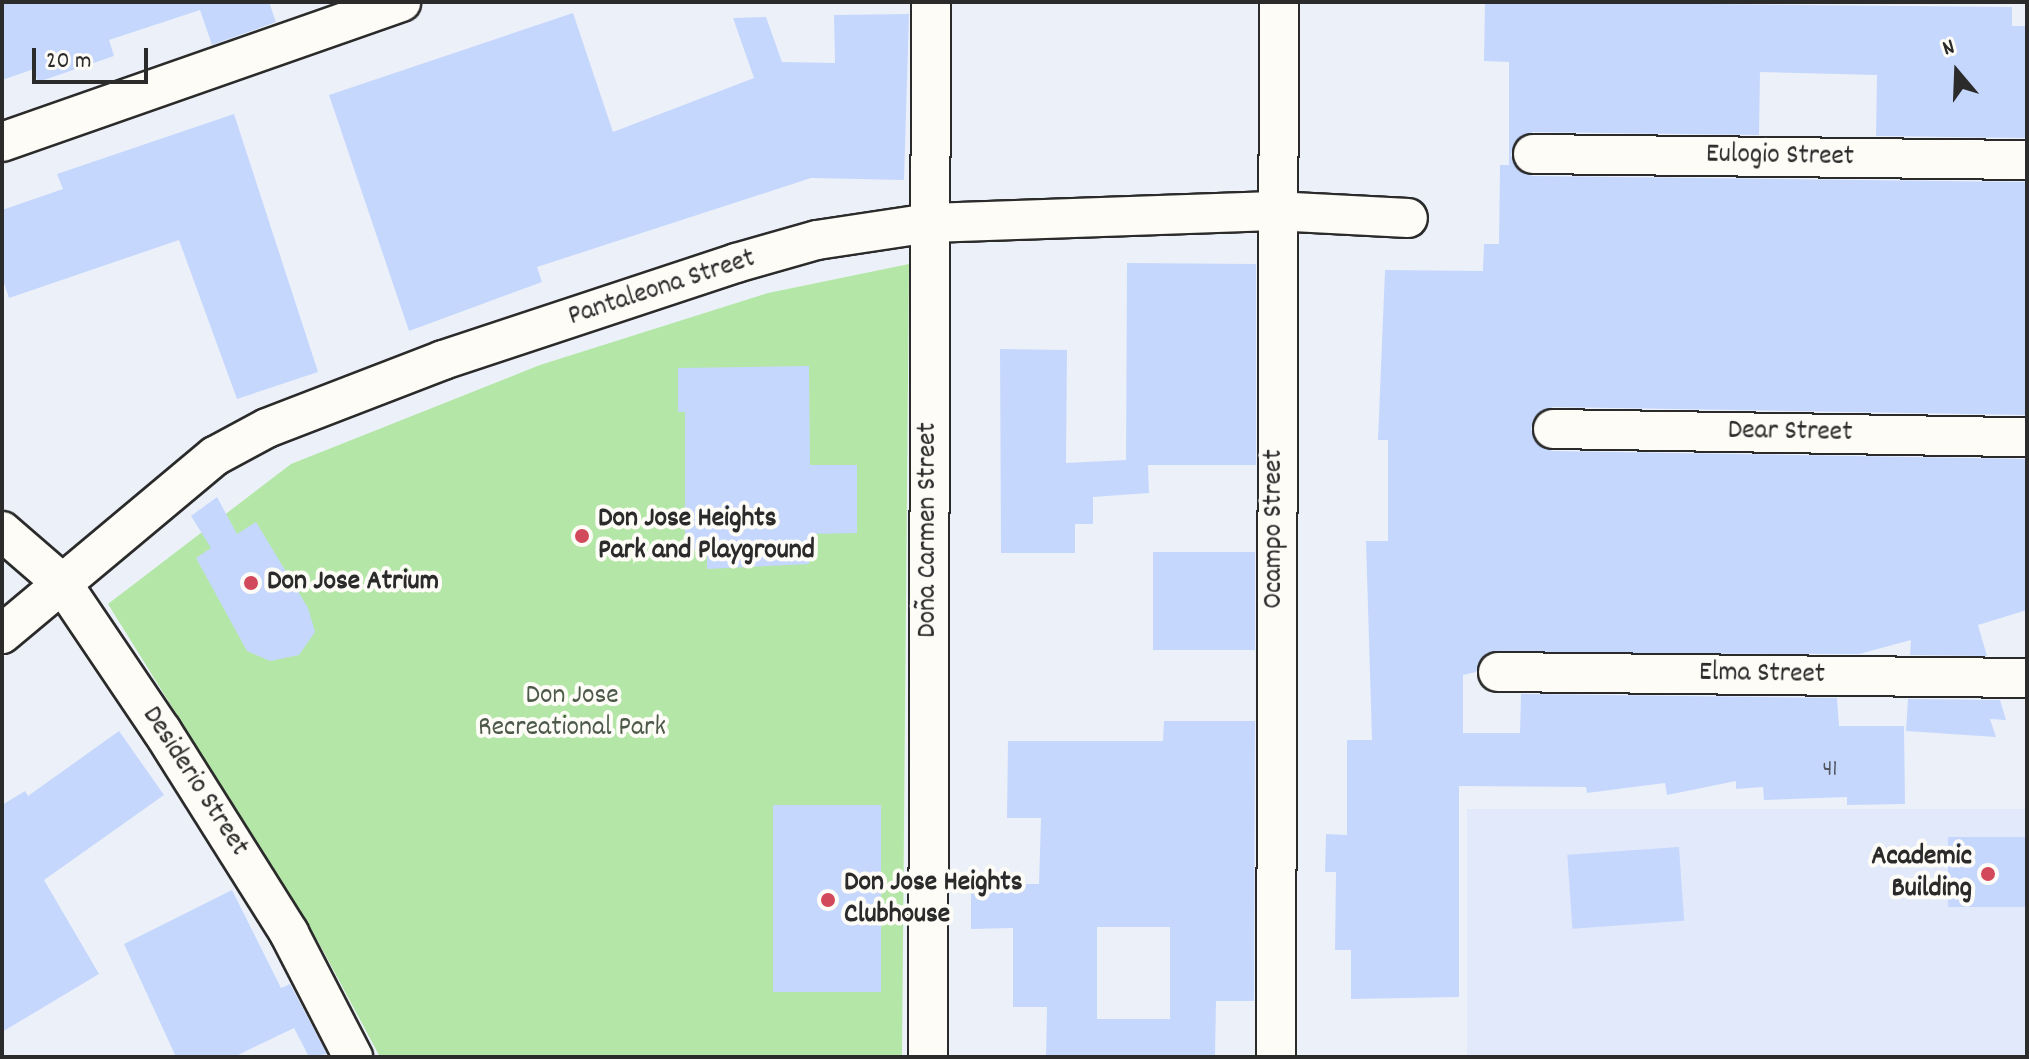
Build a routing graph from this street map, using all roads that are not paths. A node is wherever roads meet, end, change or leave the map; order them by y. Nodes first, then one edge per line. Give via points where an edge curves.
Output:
1 (401, 2) edge
2 (931, 2) edge
3 (1279, 2) edge
4 (2, 142) edge
5 (1533, 154) dead end
6 (2027, 160) edge
7 (1274, 211) junction
8 (1408, 218) dead end
9 (930, 223) junction
10 (1553, 429) dead end
11 (2027, 437) edge
12 (2, 531) edge
13 (62, 583) junction
14 (2, 634) edge
15 (1498, 672) dead end
16 (2027, 678) edge
17 (353, 1057) edge
18 (928, 1057) edge
19 (1276, 1057) edge

1 - 4 street
2 - 9 street, Doña Carmen Street
3 - 7 street, Ocampo Street
5 - 6 street, Eulogio Street
7 - 8 street, Pantaleona Street
7 - 9 street, Pantaleona Street
7 - 19 street, Ocampo Street
9 - 13 street, Pantaleona Street via 817,240 736,263 443,360 267,428 215,456
9 - 18 street, Doña Carmen Street
10 - 11 street, Dear Street
12 - 13 street, Desiderio Street
13 - 14 street, Pantaleona Street
13 - 17 street, Desiderio Street via 289,933
15 - 16 street, Elma Street

